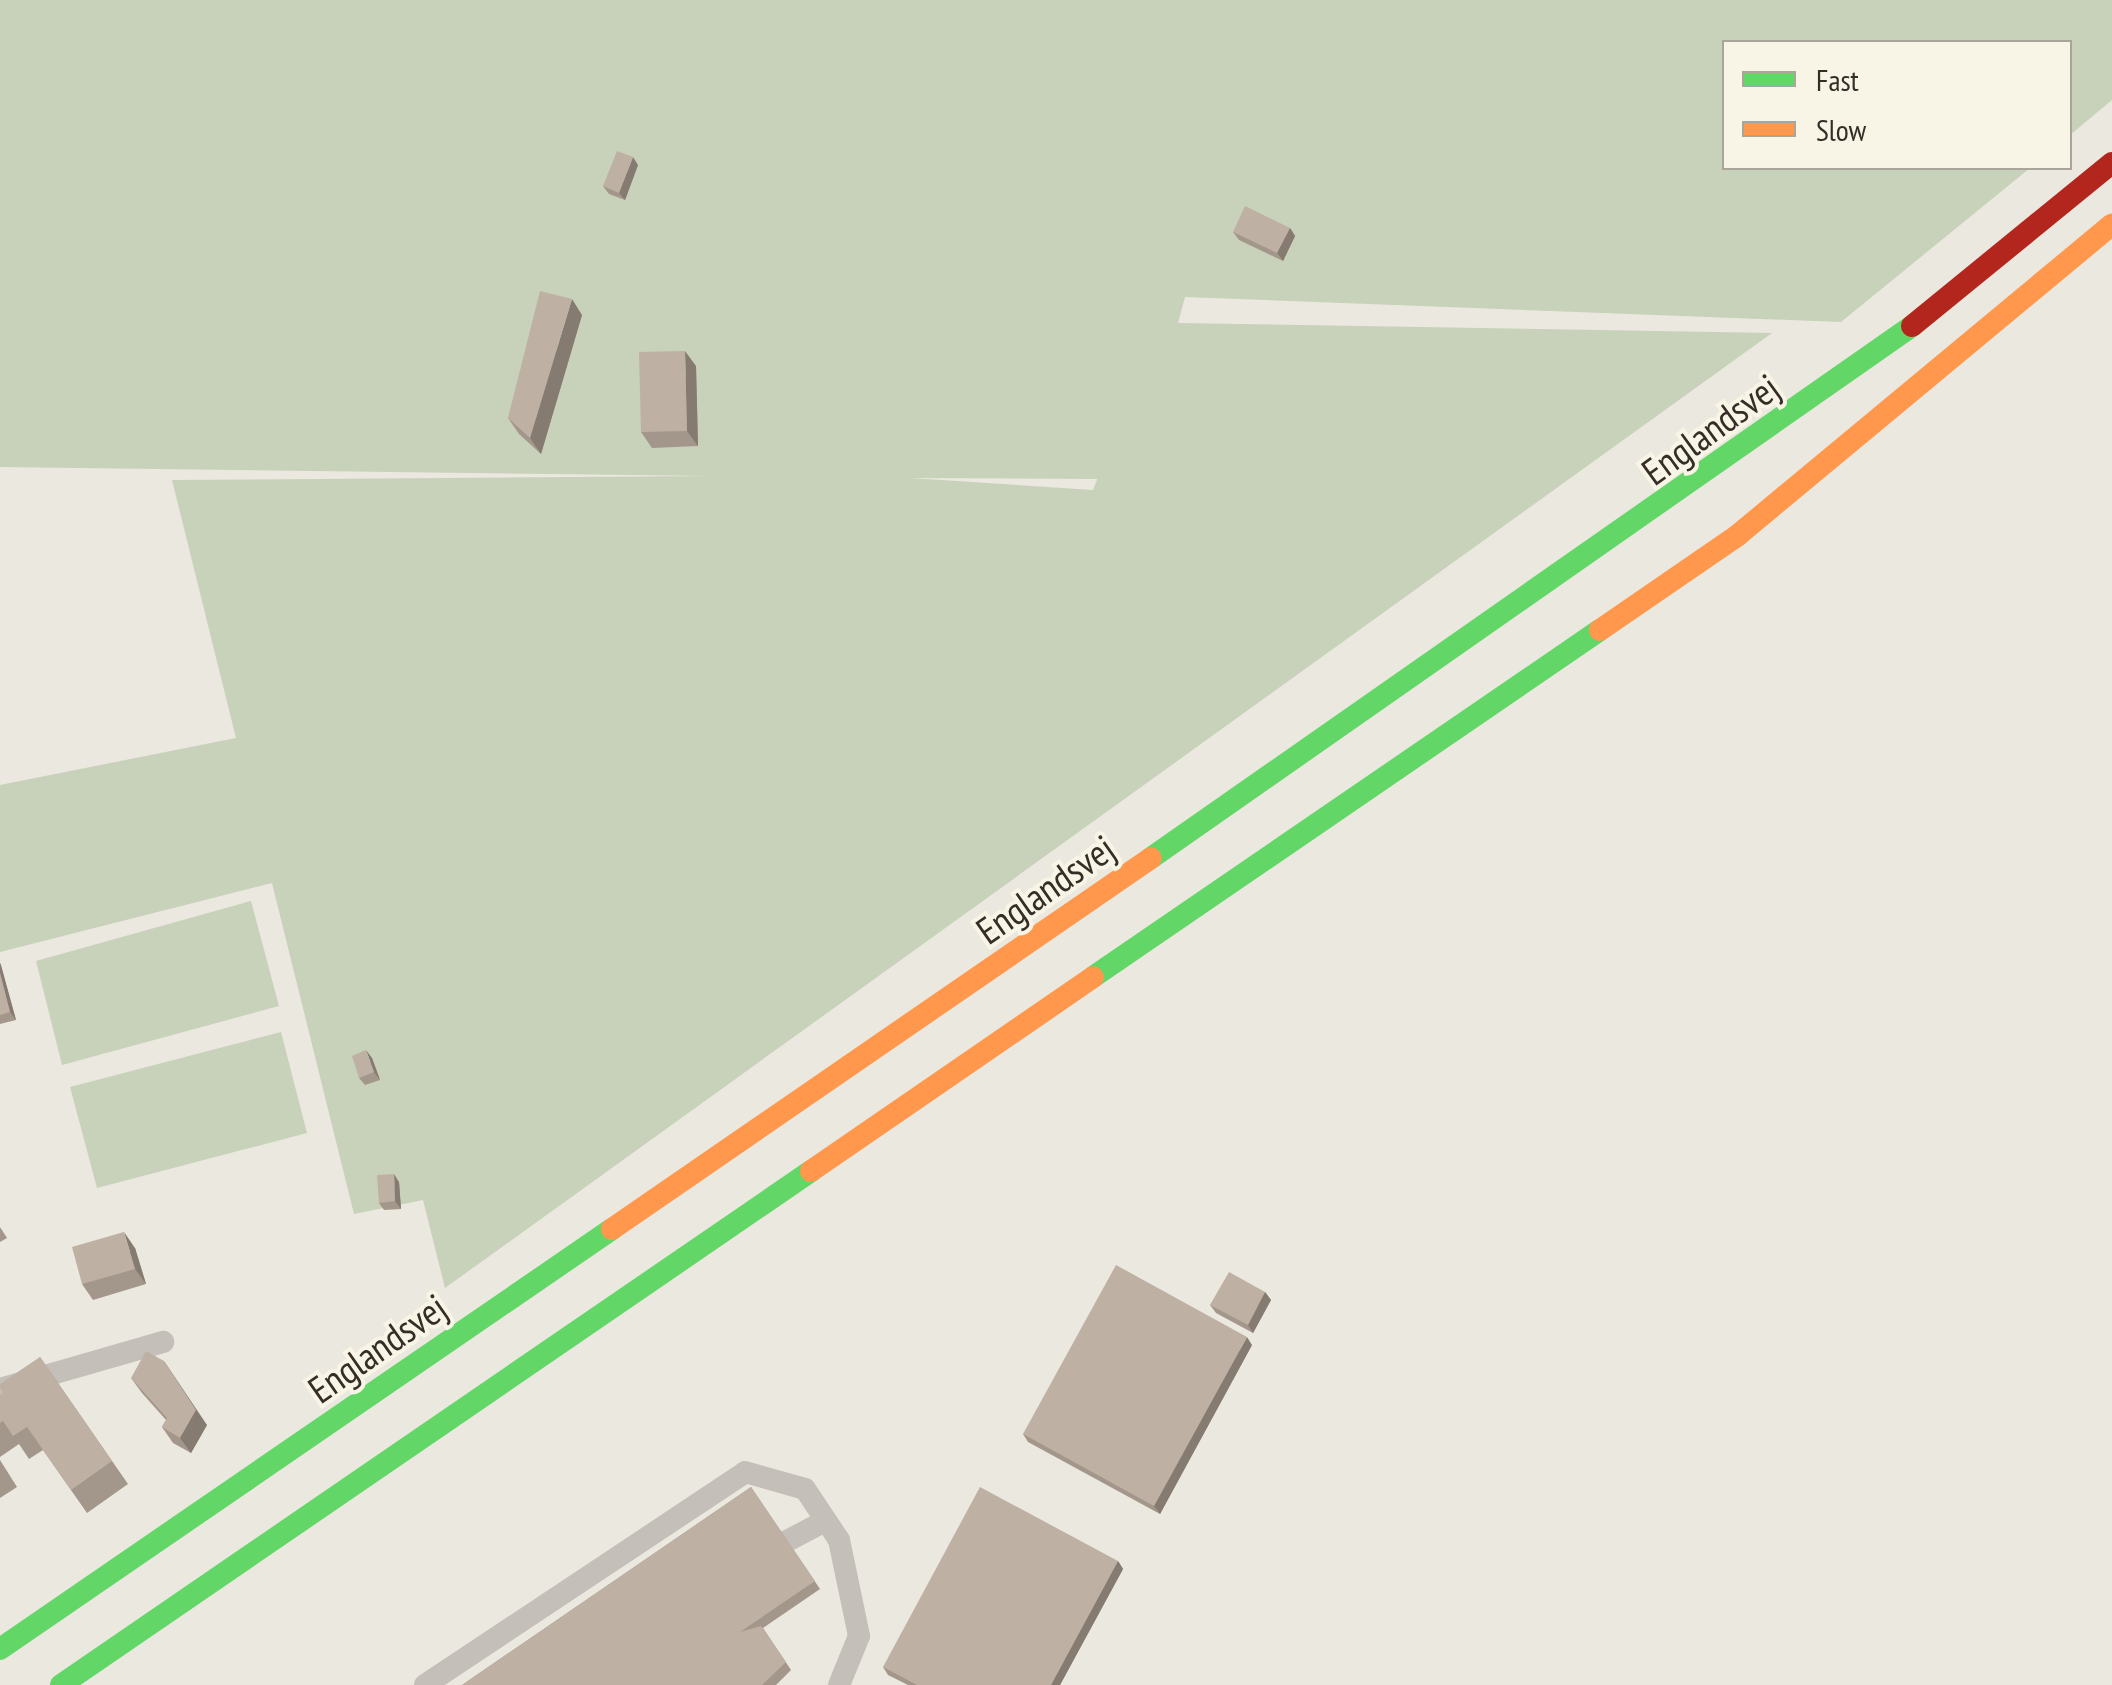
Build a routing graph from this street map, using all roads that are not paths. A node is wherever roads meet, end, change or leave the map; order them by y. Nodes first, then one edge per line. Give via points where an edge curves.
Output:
1 (2112, 163) edge
2 (2112, 226) edge
3 (163, 1342) dead end
4 (0, 1389) edge
5 (826, 1521) junction
6 (787, 1541) edge
7 (0, 1650) edge
8 (61, 1685) edge
9 (425, 1685) edge
10 (839, 1685) edge

1 - 7 main road, Englandsvej via 1942,304 1678,496
2 - 8 main road via 1738,535
3 - 4 lane
5 - 6 lane
5 - 9 lane via 805,1489 745,1472
5 - 10 lane via 839,1540 859,1636

